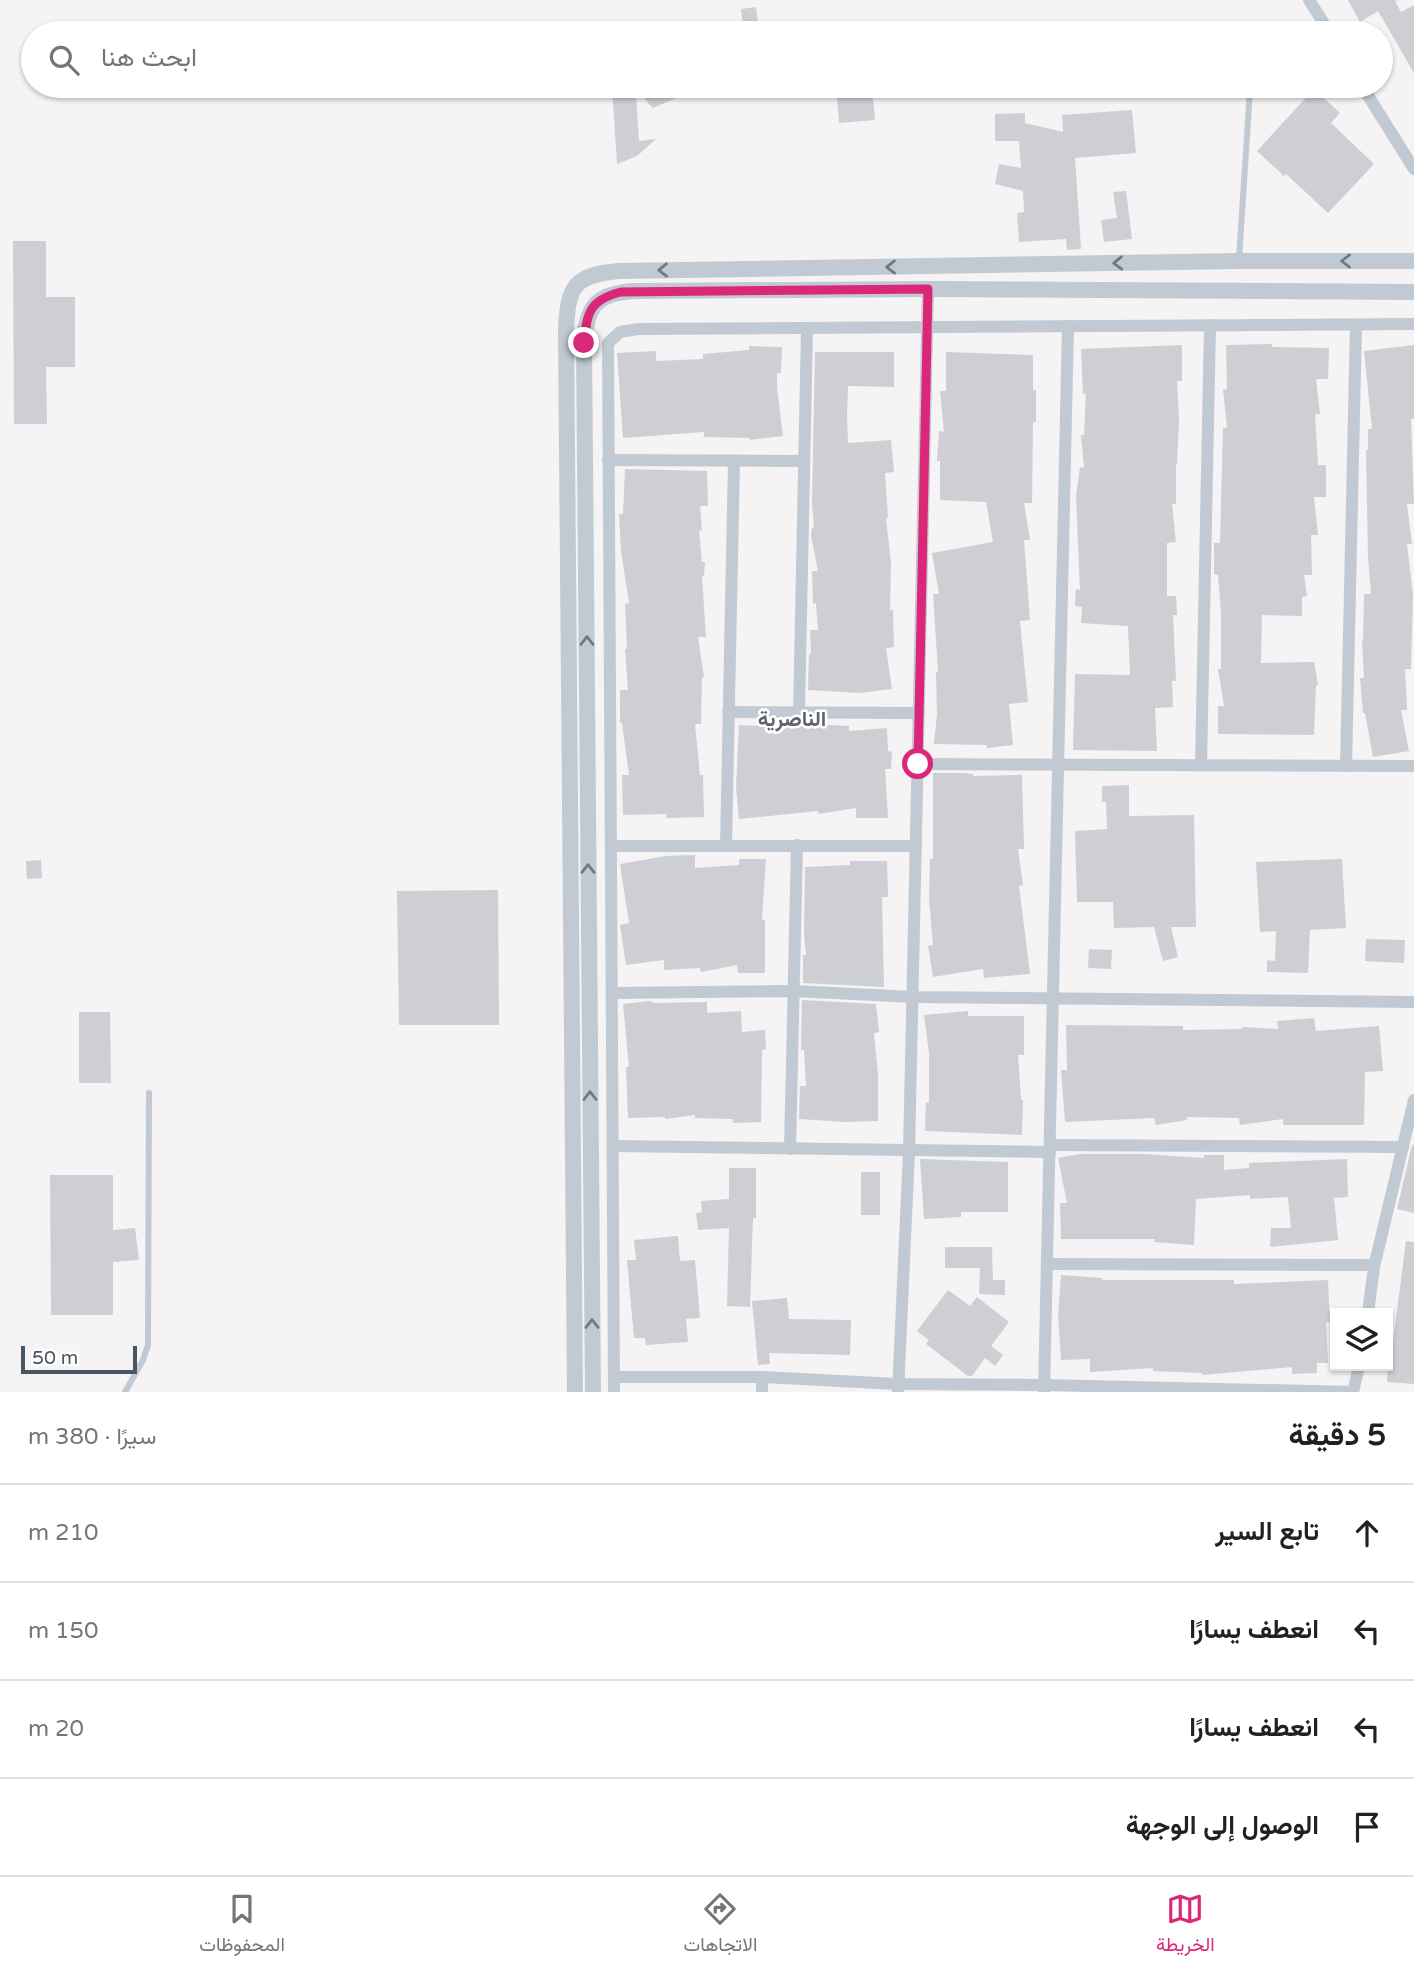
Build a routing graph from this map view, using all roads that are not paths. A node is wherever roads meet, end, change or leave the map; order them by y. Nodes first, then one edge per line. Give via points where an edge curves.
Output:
1 (1309, 0) edge
2 (1322, 21) edge
3 (1249, 98) edge
4 (1370, 98) edge
5 (1414, 169) edge
6 (1239, 261) junction
7 (1414, 261) edge
8 (928, 289) junction
9 (1414, 292) edge
10 (1414, 324) edge
11 (1356, 325) junction
12 (1068, 326) junction
13 (1210, 326) junction
14 (927, 327) junction
15 (807, 328) junction
16 (608, 460) junction
17 (734, 461) junction
18 (804, 461) junction
19 (728, 712) junction
20 (799, 712) junction
21 (919, 712) junction
22 (918, 764) junction
23 (1059, 765) junction
24 (1201, 765) junction
25 (1346, 766) junction
26 (1414, 766) edge
27 (726, 845) junction
28 (797, 845) junction
29 (611, 846) junction
30 (916, 846) junction
31 (794, 991) junction
32 (612, 993) junction
33 (913, 998) junction
34 (1054, 999) junction
35 (1414, 1002) edge
36 (149, 1093) dead end
37 (1414, 1100) edge
38 (613, 1146) junction
39 (1404, 1147) junction
40 (790, 1149) junction
41 (1050, 1149) junction
42 (909, 1152) junction
43 (1048, 1264) junction
44 (1374, 1265) junction
45 (1369, 1308) edge
46 (1358, 1371) edge
47 (614, 1377) junction
48 (762, 1377) junction
49 (898, 1388) edge
50 (1044, 1388) edge
51 (1222, 1391) edge
52 (125, 1392) edge
53 (575, 1392) edge
54 (593, 1392) edge
55 (614, 1392) edge
56 (762, 1392) edge
57 (1353, 1392) edge

1 - 2 street
3 - 6 lane
4 - 5 street
7 -> 6 street
6 -> 53 street via 619,271 588,276 573,287 566,330
8 - 9 street
8 - 14 street
54 -> 8 street via 584,357 589,314 599,300 621,292
10 - 11 street
11 - 13 street
11 - 25 street
12 - 13 street
12 - 14 street
12 - 23 street
13 - 24 street
14 - 15 street
14 - 21 street
15 - 16 street via 620,332 608,344
15 - 18 street
16 - 17 street
16 - 29 street
17 - 18 street
17 - 19 street
18 - 20 street
19 - 20 street
19 - 27 street
20 - 21 street
21 - 22 street
22 - 23 street
22 - 30 street
23 - 24 street
23 - 34 street
24 - 25 street
25 - 26 street
27 - 28 street
27 - 29 street
28 - 30 street
28 - 31 street
29 - 32 street
30 - 33 street
31 - 32 street
31 - 33 street
31 - 40 street
32 - 38 street
33 - 34 street
33 - 42 street
34 - 35 street
34 - 41 street
36 - 52 lane via 148,1345
37 - 39 street
38 - 40 street
38 - 47 street
39 - 41 street
39 - 44 street
40 - 42 street
41 - 42 street
41 - 43 street
42 - 49 street
43 - 44 street
43 - 50 street
44 - 45 street
46 - 57 street
47 - 48 street
47 - 55 street
48 - 49 street
48 - 56 street
49 - 50 street
50 - 51 street
51 - 57 street

